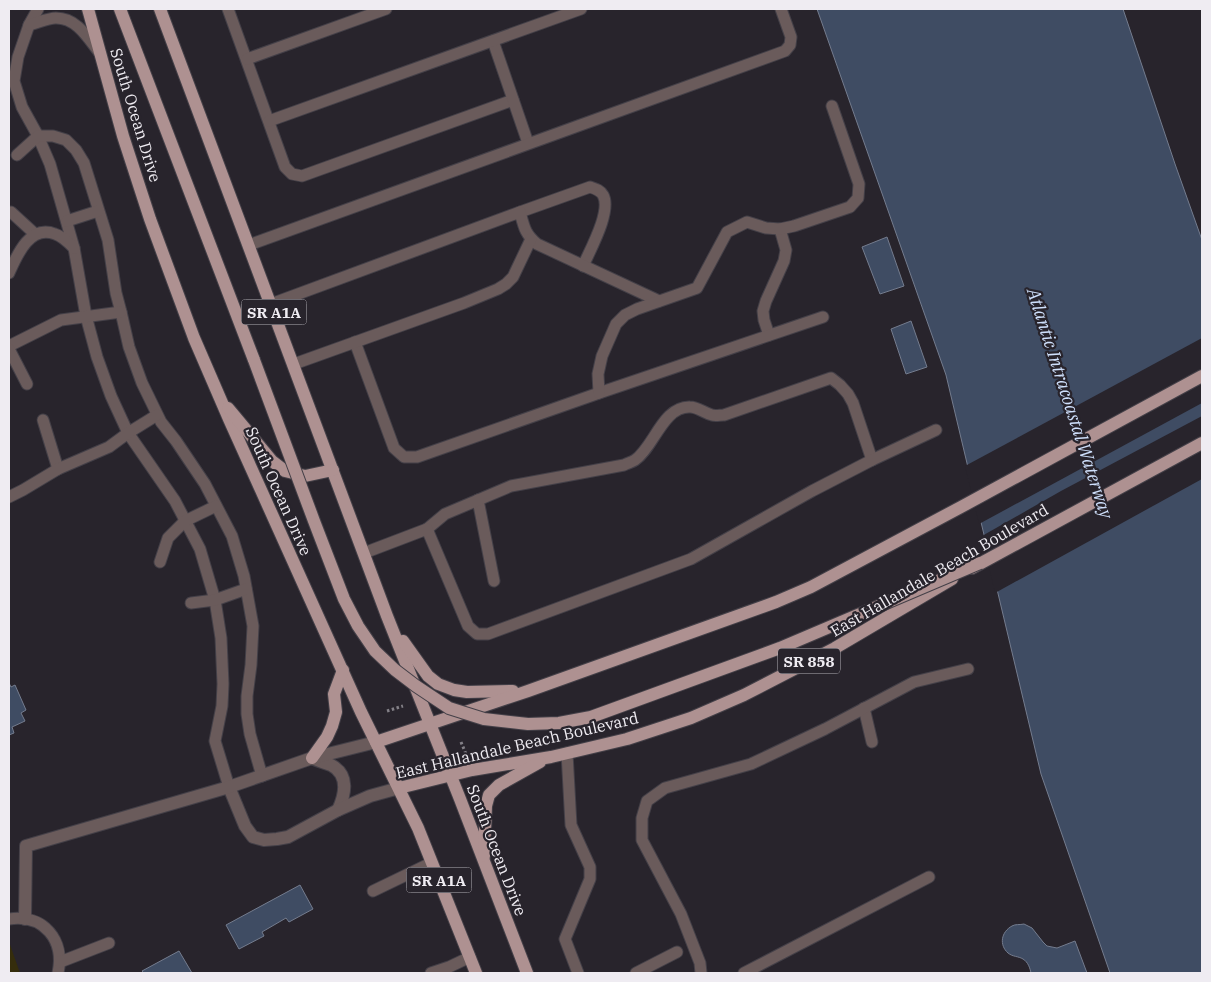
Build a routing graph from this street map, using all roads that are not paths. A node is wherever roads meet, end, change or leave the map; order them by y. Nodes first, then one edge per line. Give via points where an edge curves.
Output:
1 (38, 9) edge
2 (88, 9) edge
3 (120, 9) edge
4 (160, 9) edge
5 (228, 9) edge
6 (386, 9) edge
7 (581, 9) edge
8 (781, 9) edge
9 (29, 25) junction
10 (493, 41) junction
11 (100, 53) junction
12 (13, 55) edge
13 (247, 59) junction
14 (513, 100) junction
15 (832, 106) dead end
16 (269, 121) junction
17 (38, 136) junction
18 (528, 143) junction
19 (17, 155) dead end
20 (98, 211) junction
21 (11, 212) dead end
22 (520, 212) junction
23 (67, 221) junction
24 (780, 229) junction
25 (35, 234) junction
26 (531, 239) junction
27 (249, 245) junction
28 (74, 248) junction
29 (583, 266) junction
30 (9, 273) edge
31 (659, 302) junction
32 (271, 304) junction
33 (121, 312) junction
34 (86, 316) junction
35 (823, 317) dead end
36 (769, 335) junction
37 (356, 342) junction
38 (9, 348) edge
39 (294, 364) junction
40 (1202, 376) edge
41 (27, 384) dead end
42 (600, 392) junction
43 (219, 397) junction
44 (157, 415) junction
45 (42, 420) dead end
46 (936, 430) dead end
47 (128, 433) junction
48 (1202, 443) edge
49 (872, 460) junction
50 (58, 469) junction
51 (333, 470) junction
52 (9, 497) edge
53 (478, 500) junction
54 (216, 506) junction
55 (185, 521) junction
56 (427, 529) junction
57 (364, 553) junction
58 (160, 562) dead end
59 (980, 563) junction
60 (494, 581) dead end
61 (246, 589) junction
62 (215, 600) junction
63 (191, 603) dead end
64 (388, 616) junction
65 (968, 669) dead end
66 (343, 670) junction
67 (528, 691) junction
68 (864, 708) junction
69 (430, 724) junction
70 (376, 742) junction
71 (872, 742) dead end
72 (566, 753) junction
73 (551, 756) junction
74 (312, 758) junction
75 (451, 775) junction
76 (262, 776) junction
77 (229, 787) junction
78 (399, 788) junction
79 (338, 810) junction
80 (484, 862) junction
81 (431, 863) junction
82 (929, 877) dead end
83 (373, 891) dead end
84 (25, 919) junction
85 (9, 920) edge
86 (109, 943) dead end
87 (677, 952) dead end
88 (470, 957) junction
89 (59, 968) edge
90 (431, 973) edge
91 (476, 973) edge
92 (527, 973) edge
93 (578, 973) edge
94 (636, 973) edge
95 (701, 973) edge
96 (744, 973) edge

1 - 9 lane
2 - 11 main road, South Ocean Drive / SR A1A
3 - 59 main road, bridge via 344,600 375,651 394,670 449,708 484,719 528,724 591,717 780,648
4 - 27 main road, South Ocean Drive / SR A1A
5 - 13 lane
6 - 13 lane
7 - 10 lane
8 - 18 lane via 791,36 785,51
9 - 11 lane via 56,18 69,21 79,26
9 - 12 lane
10 - 14 lane
10 - 16 lane
11 - 43 main road, South Ocean Drive / SR A1A via 150,219
12 - 17 lane via 14,81 22,107
13 - 16 lane
14 - 16 lane via 302,176 292,174 285,167
14 - 18 lane
15 - 24 lane via 859,184 858,198 850,206
17 - 19 lane
17 - 20 lane via 66,140 76,150 84,162
17 - 23 lane
18 - 27 lane
20 - 23 lane
20 - 33 lane via 108,240
21 - 25 lane
22 - 26 lane via 525,231
22 - 29 lane via 590,187 603,194 603,221
22 - 32 lane
23 - 28 lane
24 - 31 lane via 747,222 727,232 697,288
24 - 36 lane via 786,250 784,261 763,311
25 - 28 lane via 45,231 57,234
25 - 30 lane via 20,249
26 - 29 lane
26 - 37 lane via 513,277 498,289
27 - 32 main road, South Ocean Drive / SR A1A
28 - 34 lane
29 - 31 lane
31 - 42 lane via 624,315 616,324 602,356 598,374
32 - 39 main road, South Ocean Drive / SR A1A
33 - 34 lane
33 - 44 lane via 142,383
34 - 38 lane via 61,320
34 - 47 lane via 108,388
35 - 36 lane
36 - 42 lane
37 - 39 lane
37 - 42 lane via 394,448 404,457 417,456
38 - 41 lane
39 - 51 main road, South Ocean Drive / SR A1A
40 - 67 main road via 811,587
43 - 51 main road via 272,461 285,471 305,476
43 - 66 main road, South Ocean Drive / SR A1A
44 - 47 lane
44 - 54 lane via 205,484
45 - 50 lane
46 - 49 lane
47 - 50 lane via 109,448
47 - 55 lane
48 - 59 main road, East Hallandale Beach Boulevard / SR 858
49 - 53 lane via 853,403 831,378 724,415 712,415 691,406 679,408 635,460 624,465 511,486
49 - 56 lane via 691,559 488,634 477,634 468,626
50 - 52 lane
51 - 57 main road, South Ocean Drive / SR A1A
53 - 56 lane via 445,514
53 - 60 lane
54 - 55 lane
54 - 61 lane via 232,536
55 - 58 lane via 168,538
55 - 62 lane via 200,549
56 - 57 lane
57 - 64 main road, South Ocean Drive / SR A1A
59 - 72 main road, East Hallandale Beach Boulevard / SR 858, bridge via 835,648 744,695 691,718 627,739
61 - 62 lane
61 - 76 lane via 253,626 247,714
62 - 63 lane
62 - 77 lane via 223,684 215,741
64 - 67 main road via 418,663 438,684 467,692
64 - 69 main road, South Ocean Drive / SR A1A
65 - 68 lane via 914,682
66 - 70 main road, South Ocean Drive / SR A1A
66 - 74 main road via 334,694 336,712 332,726
67 - 69 main road
68 - 71 lane
68 - 95 lane via 751,764 665,788 647,801 642,818 642,840 681,914
69 - 70 main road
69 - 75 main road, South Ocean Drive / SR A1A
70 - 74 street
70 - 78 main road, South Ocean Drive / SR A1A
72 - 73 main road, East Hallandale Beach Boulevard / SR 858
72 - 93 lane via 571,825 590,868 590,879 565,939
73 - 75 main road, East Hallandale Beach Boulevard / SR 858
73 - 80 main road via 499,785 489,795
74 - 76 street
74 - 79 street via 340,772 345,789
75 - 78 main road, East Hallandale Beach Boulevard / SR 858
75 - 80 main road, South Ocean Drive / SR A1A
76 - 77 street
77 - 79 street, East Hallandale Beach Boulevard via 245,826 253,836 264,840 288,836
77 - 84 street via 26,846
78 - 79 street, East Hallandale Beach Boulevard
78 - 81 main road, South Ocean Drive / SR A1A
80 - 92 main road, South Ocean Drive / SR A1A
81 - 83 lane
81 - 88 main road, South Ocean Drive / SR A1A
82 - 96 lane
84 - 85 lane
84 - 89 lane via 37,922 54,939 59,950
86 - 89 lane
87 - 94 lane
88 - 90 lane
88 - 91 main road, South Ocean Drive / SR A1A

